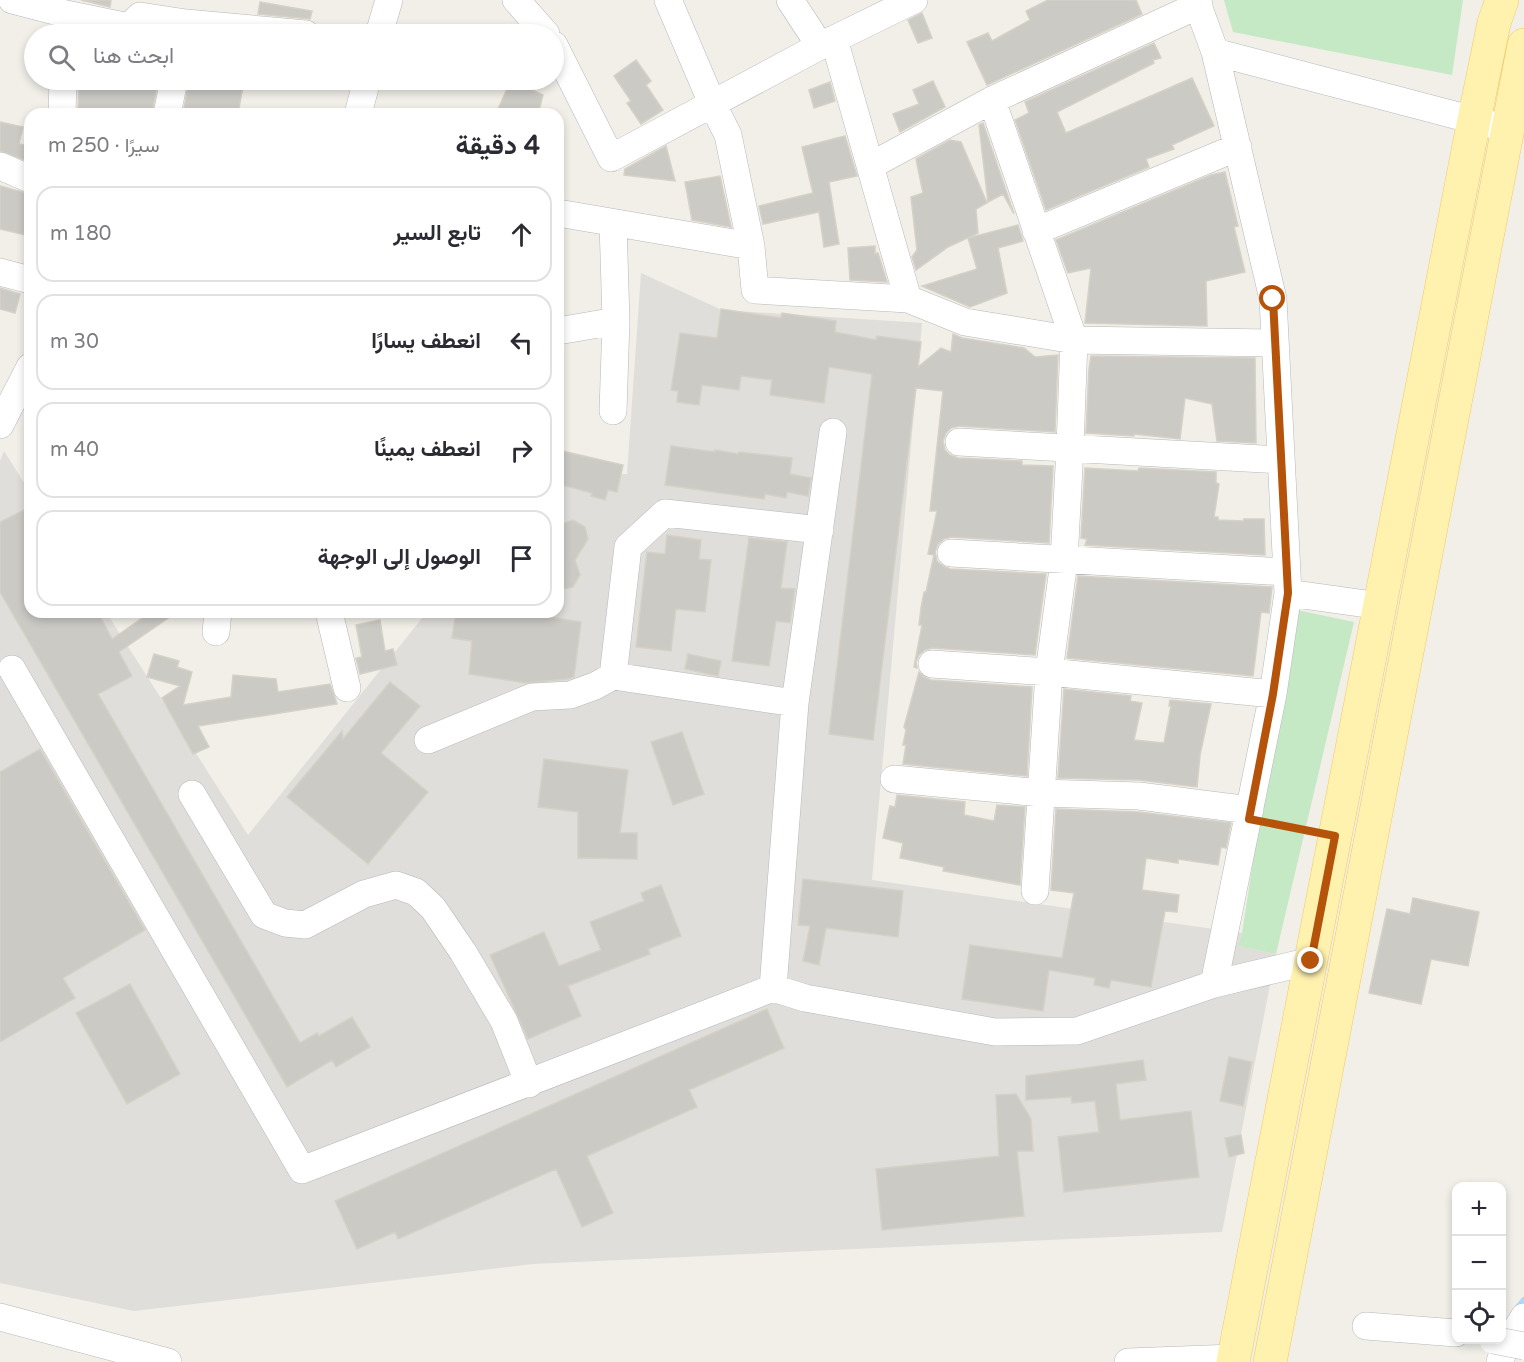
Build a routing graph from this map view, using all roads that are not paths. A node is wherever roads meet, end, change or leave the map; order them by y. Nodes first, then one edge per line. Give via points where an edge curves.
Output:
1 (12, 0) edge
2 (389, 0) edge
3 (516, 0) edge
4 (668, 0) edge
5 (790, 0) edge
6 (914, 0) edge
7 (1502, 0) edge
8 (1197, 3) edge
9 (66, 24) edge
10 (132, 24) edge
11 (167, 24) edge
12 (382, 24) edge
13 (537, 24) edge
14 (827, 43) junction
15 (1524, 45) edge
16 (1215, 52) junction
17 (564, 65) edge
18 (63, 90) edge
19 (172, 90) edge
20 (364, 90) edge
21 (992, 100) junction
22 (712, 103) junction
23 (62, 108) edge
24 (168, 108) edge
25 (360, 108) edge
26 (1474, 120) junction
27 (1508, 129) junction
28 (1238, 147) junction
29 (0, 166) edge
30 (870, 166) junction
31 (24, 176) edge
32 (564, 214) edge
33 (613, 223) junction
34 (1036, 231) junction
35 (750, 246) junction
36 (0, 272) edge
37 (24, 278) edge
38 (908, 299) junction
39 (616, 321) junction
40 (564, 330) edge
41 (1074, 340) junction
42 (1275, 343) junction
43 (24, 379) edge
44 (613, 411) dead end
45 (0, 425) edge
46 (833, 432) dead end
47 (959, 442) dead end
48 (1070, 448) junction
49 (1280, 460) junction
50 (820, 530) junction
51 (951, 553) dead end
52 (1064, 561) junction
53 (1288, 583) junction
54 (1381, 606) junction
55 (330, 618) edge
56 (932, 664) dead end
57 (12, 669) dead end
58 (1048, 672) junction
59 (613, 676) junction
60 (347, 688) dead end
61 (1273, 694) junction
62 (1362, 702) junction
63 (795, 703) junction
64 (1396, 709) junction
65 (428, 740) dead end
66 (894, 779) dead end
67 (1041, 793) junction
68 (192, 794) dead end
69 (1250, 814) junction
70 (1035, 891) dead end
71 (1311, 961) junction
72 (1214, 984) junction
73 (773, 988) junction
74 (529, 1084) junction
75 (0, 1317) edge
76 (1524, 1317) edge
77 (1366, 1326) dead end
78 (1452, 1333) edge
79 (1506, 1343) edge
80 (1524, 1346) edge
81 (1233, 1360) edge
82 (168, 1362) edge
83 (1128, 1362) edge
84 (1270, 1362) edge
85 (1500, 1362) edge

1 - 9 street
2 - 12 street
3 - 13 street
4 - 22 street
5 - 14 street
6 - 14 street
7 - 26 main road
8 - 16 street
8 - 21 street
10 - 11 street via 140,16
14 - 22 street
14 - 30 street
15 - 27 main road
16 - 26 street
16 - 28 street
17 - 22 street via 611,158
18 - 23 street
19 - 24 street
20 - 25 street
21 - 30 street
21 - 34 street
22 - 35 street via 728,135
26 - 27 street
26 - 54 main road
27 - 64 main road
28 - 34 street
28 - 42 street via 1273,299
29 - 31 street
30 - 38 street
32 - 33 street
33 - 35 street
33 - 39 street
34 - 41 street
35 - 38 street via 755,290
36 - 37 street
38 - 41 street via 965,322
39 - 40 street
39 - 44 street
41 - 42 street
41 - 48 street
42 - 49 street
43 - 45 street
46 - 50 street
47 - 48 street
48 - 49 street
48 - 52 street
49 - 53 street
50 - 59 street via 665,513 628,547
50 - 63 street
51 - 52 street
52 - 53 street
52 - 58 street
53 - 54 street
53 - 61 street
54 - 62 main road
55 - 60 street
56 - 58 street
57 - 74 street via 302,1170
58 - 61 street
58 - 67 street
59 - 63 street
59 - 65 street via 570,695 532,697
61 - 69 street
62 - 64 main road
62 - 71 main road
63 - 73 street
64 - 84 main road
66 - 67 street
67 - 69 street via 1138,796
67 - 70 street
68 - 74 street via 264,915 305,926 364,894 396,885 416,892 433,908 504,1021
69 - 72 street
71 - 72 street
71 - 81 main road
72 - 73 street via 1077,1031 995,1032 805,998
73 - 74 street
75 - 82 street
76 - 85 street
77 - 78 street
79 - 80 street, bridge
81 - 83 street

